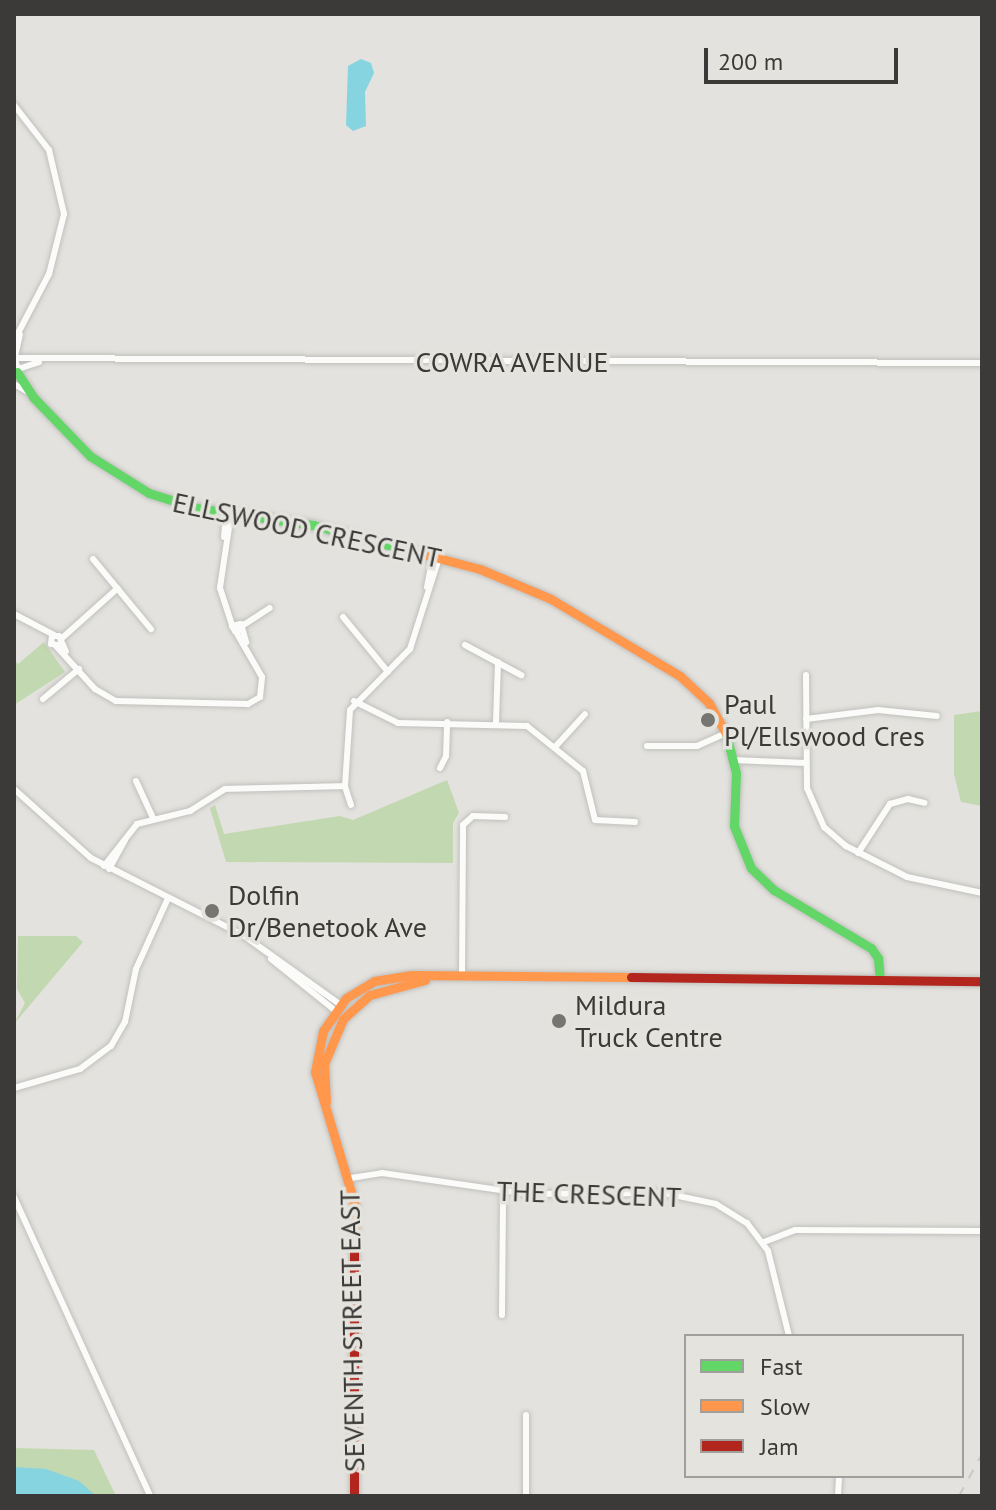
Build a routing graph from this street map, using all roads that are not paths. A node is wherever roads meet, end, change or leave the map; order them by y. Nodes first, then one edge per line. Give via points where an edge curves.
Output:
1 (14, 105) edge
2 (21, 332) junction
3 (14, 341) edge
4 (15, 356) edge
5 (42, 361) junction
6 (982, 363) edge
7 (16, 373) edge
8 (14, 384) edge
9 (29, 393) junction
10 (228, 513) junction
11 (436, 557) junction
12 (93, 559) dead end
13 (118, 588) junction
14 (270, 608) dead end
15 (14, 614) edge
16 (343, 617) dead end
17 (238, 626) junction
18 (151, 629) dead end
19 (57, 639) junction
20 (465, 645) dead end
21 (498, 662) junction
22 (79, 669) junction
23 (388, 672) junction
24 (521, 675) dead end
25 (806, 675) dead end
26 (43, 699) dead end
27 (354, 701) junction
28 (585, 714) dead end
29 (937, 716) dead end
30 (806, 719) junction
31 (447, 722) junction
32 (496, 722) junction
33 (726, 733) junction
34 (556, 746) junction
35 (647, 746) dead end
36 (734, 763) junction
37 (806, 763) junction
38 (440, 768) dead end
39 (136, 781) dead end
40 (345, 786) junction
41 (14, 789) edge
42 (925, 803) dead end
43 (351, 805) dead end
44 (505, 817) dead end
45 (153, 818) junction
46 (635, 822) dead end
47 (858, 853) junction
48 (106, 868) junction
49 (982, 893) edge
50 (168, 898) junction
51 (462, 977) junction
52 (435, 978) junction
53 (880, 980) junction
54 (982, 981) edge
55 (337, 1007) junction
56 (346, 1015) junction
57 (14, 1088) edge
58 (330, 1121) junction
59 (351, 1178) junction
60 (503, 1193) junction
61 (14, 1197) edge
62 (982, 1231) edge
63 (764, 1242) junction
64 (502, 1315) dead end
65 (788, 1334) edge
66 (526, 1415) dead end
67 (150, 1496) edge
68 (354, 1496) edge
69 (526, 1496) edge

1 - 2 street via 49,150 64,214 49,274
2 - 3 street
2 - 4 street
4 - 5 street
4 - 7 street
5 - 6 street, COWRA AVENUE
5 - 7 street
7 - 9 main road, ELLSWOOD CRESCENT
8 - 9 street, ELLSWOOD CRESCENT
9 - 10 main road, ELLSWOOD CRESCENT via 117,476 164,499
10 - 11 main road, ELLSWOOD CRESCENT via 313,525
10 - 17 street via 220,588
11 - 23 street via 410,649
11 - 33 main road, ELLSWOOD CRESCENT via 534,591 680,676 709,703
12 - 13 street
13 - 18 street
13 - 19 street
14 - 17 street
15 - 19 street
16 - 23 street
17 - 22 street via 262,672 263,690 248,704 125,703 101,694
19 - 22 street
20 - 21 street
21 - 24 street
21 - 32 street
22 - 26 street
23 - 27 street
25 - 30 street
27 - 31 street via 391,721
27 - 40 street via 346,727
28 - 34 street
29 - 30 street via 878,710
30 - 37 street
31 - 32 street
31 - 38 street via 446,756
32 - 34 street via 527,726
33 - 35 street via 697,746
33 - 36 main road, ELLSWOOD CRESCENT
34 - 46 street via 586,776 593,818
36 - 37 street
36 - 53 main road, ELLSWOOD CRESCENT via 734,826 751,868 774,890 871,948 878,958
37 - 47 street via 814,810 830,832
39 - 45 street
40 - 43 street
40 - 45 street via 232,787 190,811
41 - 48 street via 54,830
42 - 47 street via 908,799 890,804
44 - 51 street via 473,816 463,825
45 - 48 street via 128,833
47 - 49 street via 914,879
48 - 50 street
50 - 55 street via 254,943
50 - 57 street via 136,969 125,1022 111,1046 80,1069
51 - 52 main road
51 - 53 main road
52 - 55 main road via 386,977
52 - 56 main road via 384,989
53 - 54 main road
55 - 56 street
55 - 58 main road, SEVENTH STREET EAST via 315,1059 316,1084
56 - 58 main road, SEVENTH STREET EAST via 324,1064
58 - 59 main road, SEVENTH STREET EAST
59 - 60 street, THE CRESCENT via 382,1173
59 - 68 main road, SEVENTH STREET EAST
60 - 63 street, THE CRESCENT via 684,1195 729,1210
60 - 64 street
61 - 67 street
62 - 63 street via 786,1230
63 - 65 street
66 - 69 street

